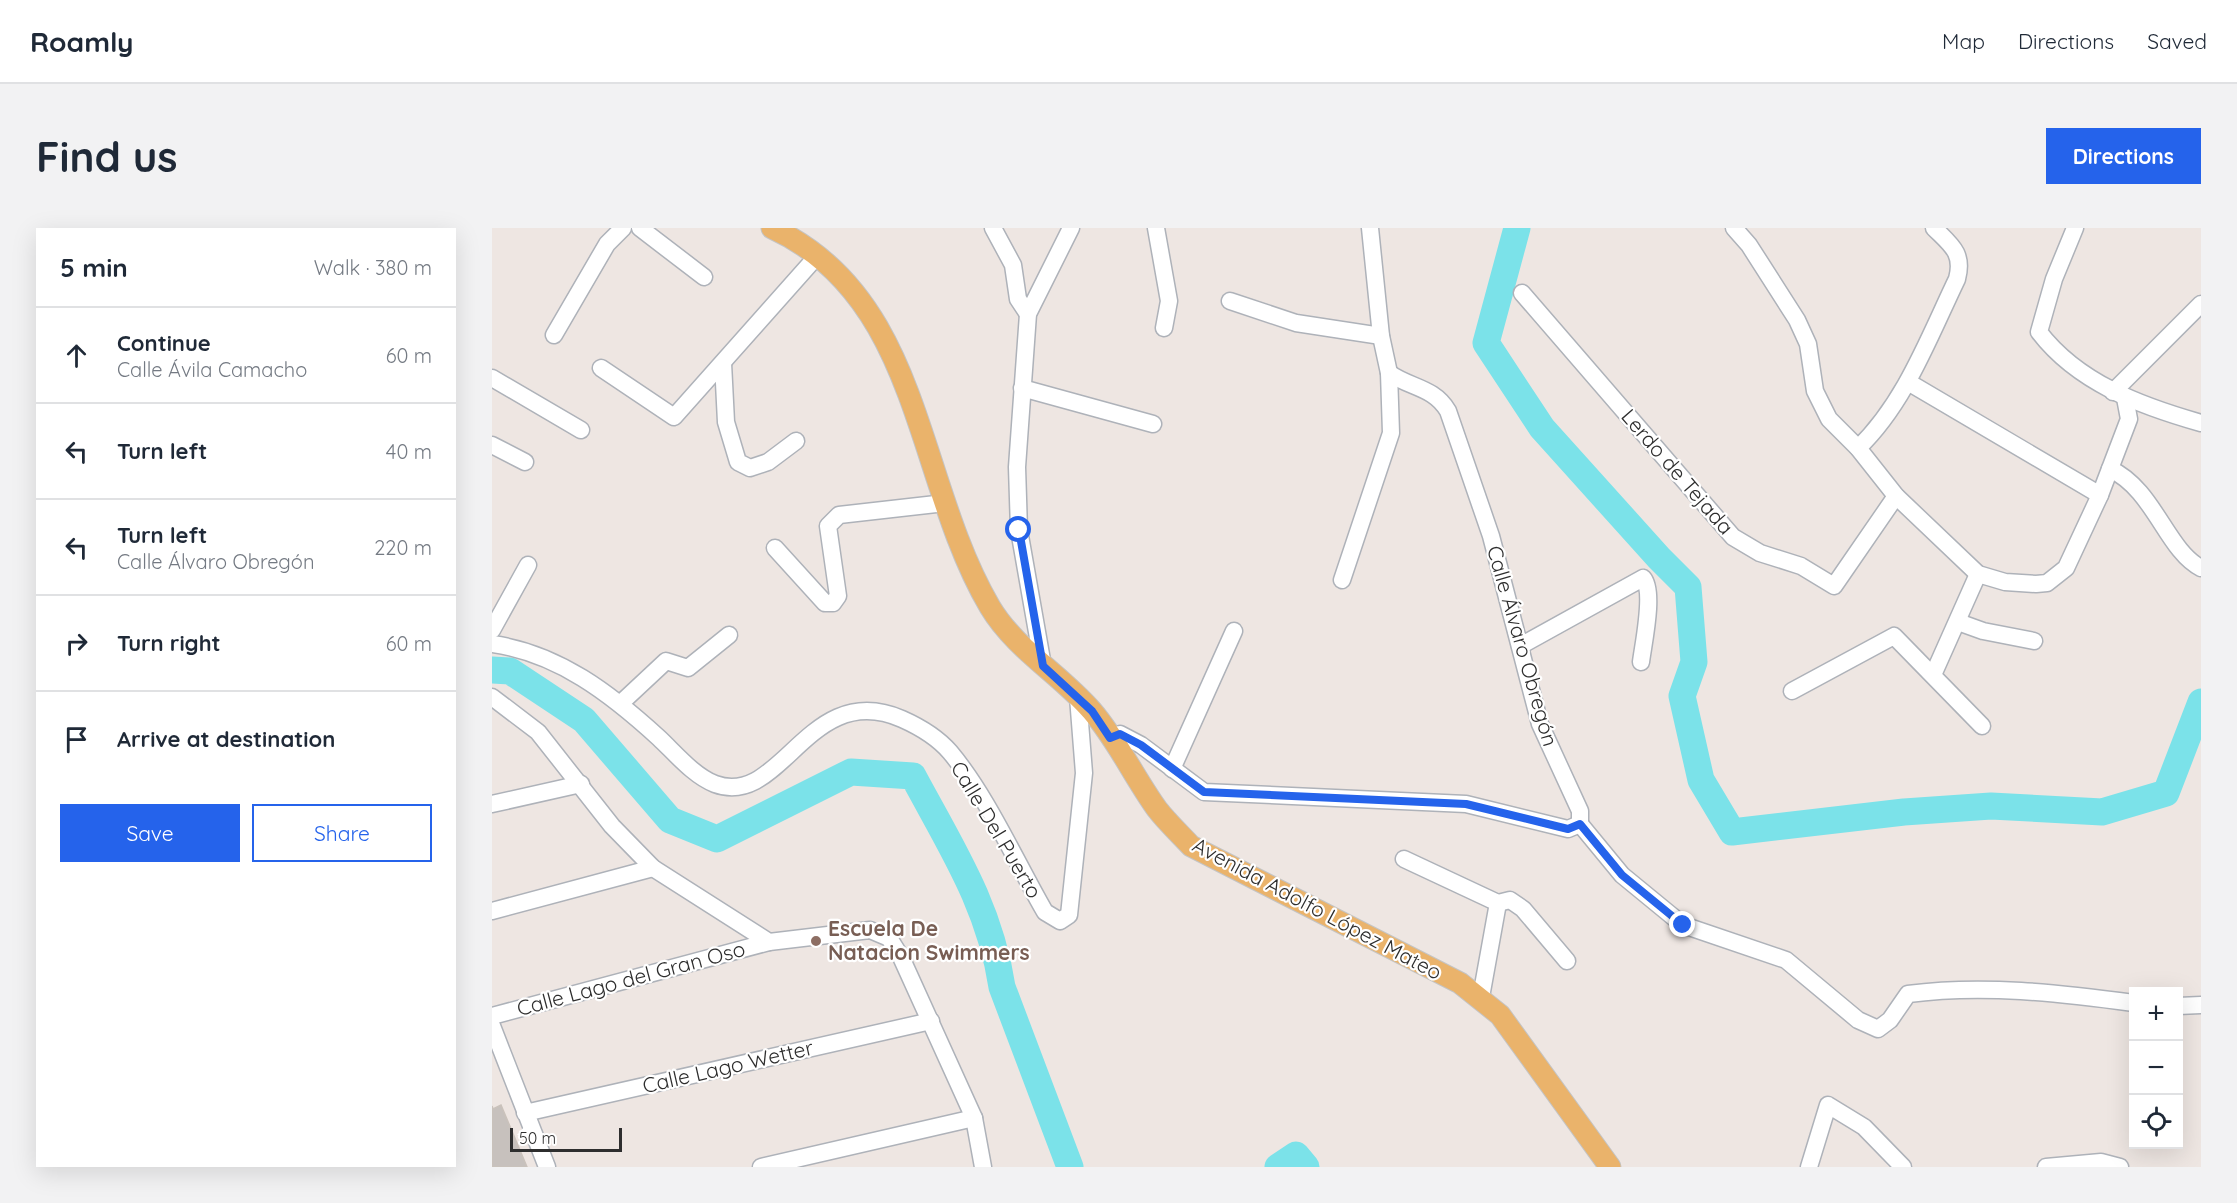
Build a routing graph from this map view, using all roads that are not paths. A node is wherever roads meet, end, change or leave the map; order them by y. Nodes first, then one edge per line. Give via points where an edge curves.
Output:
1 (622, 228) edge
2 (640, 228) edge
3 (772, 228) edge
4 (986, 228) edge
5 (993, 228) edge
6 (1071, 228) edge
7 (1156, 228) edge
8 (1371, 228) edge
9 (1734, 228) edge
10 (1934, 228) edge
11 (2075, 228) edge
12 (818, 255) junction
13 (704, 277) dead end
14 (1522, 293) dead end
15 (1018, 299) junction
16 (1230, 301) dead end
17 (2201, 304) edge
18 (1028, 314) junction
19 (1164, 328) dead end
20 (554, 335) dead end
21 (1380, 336) junction
22 (723, 363) junction
23 (601, 368) dead end
24 (1389, 373) junction
25 (492, 378) edge
26 (1908, 382) junction
27 (1022, 388) junction
28 (2119, 395) junction
29 (2201, 423) edge
30 (1153, 424) dead end
31 (581, 430) dead end
32 (796, 441) dead end
33 (492, 445) edge
34 (1858, 448) junction
35 (525, 462) dead end
36 (2110, 469) junction
37 (2100, 495) junction
38 (1896, 496) junction
39 (945, 503) junction
40 (775, 548) dead end
41 (528, 565) dead end
42 (2201, 568) edge
43 (1978, 574) junction
44 (1342, 580) dead end
45 (1958, 622) junction
46 (492, 630) edge
47 (1234, 631) dead end
48 (729, 635) dead end
49 (2034, 641) dead end
50 (492, 644) edge
51 (1520, 646) junction
52 (1641, 662) dead end
53 (1043, 666) junction
54 (1933, 675) junction
55 (1792, 691) dead end
56 (492, 697) edge
57 (1078, 697) junction
58 (621, 703) junction
59 (1983, 726) dead end
60 (1110, 738) junction
61 (1172, 769) junction
62 (581, 784) junction
63 (492, 804) edge
64 (1580, 824) junction
65 (1404, 859) dead end
66 (653, 868) junction
67 (1498, 903) junction
68 (492, 911) edge
69 (769, 942) junction
70 (1566, 961) dead end
71 (1481, 997) junction
72 (2129, 1002) edge
73 (2201, 1005) edge
74 (2183, 1006) edge
75 (492, 1016) edge
76 (931, 1021) junction
77 (492, 1026) edge
78 (525, 1113) junction
79 (974, 1118) junction
80 (547, 1167) edge
81 (761, 1167) edge
82 (983, 1167) edge
83 (1610, 1167) edge
84 (1809, 1167) edge
85 (1903, 1167) edge
86 (2046, 1167) edge
87 (2120, 1167) edge

1 - 20 street via 607,244
2 - 13 street
3 - 12 main road, Avenida Adolfo López Mateo
4 - 15 street via 1009,293
5 - 15 street via 1012,265
6 - 18 street
7 - 19 street via 1168,301
8 - 21 street
9 - 34 street via 1797,320 1808,344 1821,406
10 - 26 street via 1957,253 1961,265
11 - 28 street via 2054,279 2039,332 2064,358
12 - 22 street
12 - 39 main road, Avenida Adolfo López Mateo via 852,288 879,325 901,372
14 - 38 street, Lerdo de Tejada via 1733,537 1760,553 1801,566 1834,586
15 - 18 street
16 - 21 street via 1296,322
17 - 28 street
18 - 27 street
21 - 24 street
22 - 23 street via 674,417
22 - 32 street via 726,422 738,462 750,468 768,462
24 - 44 street via 1391,433
24 - 51 street, Calle Álvaro Obregón via 1441,399 1448,411 1491,536
25 - 31 street
26 - 34 street via 1874,433
26 - 37 street
27 - 30 street
27 - 53 street via 1017,467 1019,530
28 - 29 street
28 - 36 street via 2129,419
33 - 35 street
34 - 38 street
36 - 37 street
36 - 42 street via 2128,478 2183,552
37 - 43 street via 2066,568 2057,578 2036,584 2005,582
38 - 43 street
39 - 40 street via 839,515 828,526 838,596 833,603 825,603
39 - 53 main road, Avenida Adolfo López Mateo via 961,551 991,608
41 - 46 street
43 - 45 street
45 - 49 street
45 - 54 street
47 - 61 street
48 - 58 street via 688,668 666,661
50 - 58 street, Calle Del Puerto via 512,647 566,667
51 - 52 street via 1643,578 1648,595
51 - 64 street, Calle Álvaro Obregón via 1540,724 1580,812
53 - 57 main road, Avenida Adolfo López Mateo
54 - 55 street via 1894,636
54 - 59 street
56 - 62 street via 538,732
57 - 58 street, Calle Del Puerto via 1084,773 1069,915 1060,921 1045,912 971,780 949,751 925,729 894,716 863,711 832,719 804,738 769,774 755,783 734,788 714,784 689,766
57 - 60 main road, Avenida Adolfo López Mateo
60 - 61 street via 1120,734
60 - 71 main road, Avenida Adolfo López Mateo via 1158,811 1191,846
61 - 64 street via 1204,792 1466,804 1568,829
62 - 63 street
62 - 66 street via 612,826
64 - 72 street via 1622,875 1683,925 1786,960 1858,1020 1878,1029 1890,1020 1908,994 1945,989 2066,993
65 - 67 street
66 - 68 street
66 - 69 street
67 - 70 street via 1510,900 1523,909
67 - 71 street
69 - 75 street, Calle Lago del Gran Oso
69 - 76 street, Calle Lago del Gran Oso via 870,930 889,938
71 - 83 main road, Avenida Adolfo López Mateo via 1500,1015
73 - 74 street
76 - 78 street, Calle Lago Wetter
76 - 79 street, Calle Lago del Gran Oso
77 - 78 street
78 - 80 street
79 - 81 street
79 - 82 street, Calle Lago del Gran Oso
84 - 85 street via 1828,1106 1864,1127
86 - 87 street via 2101,1162

